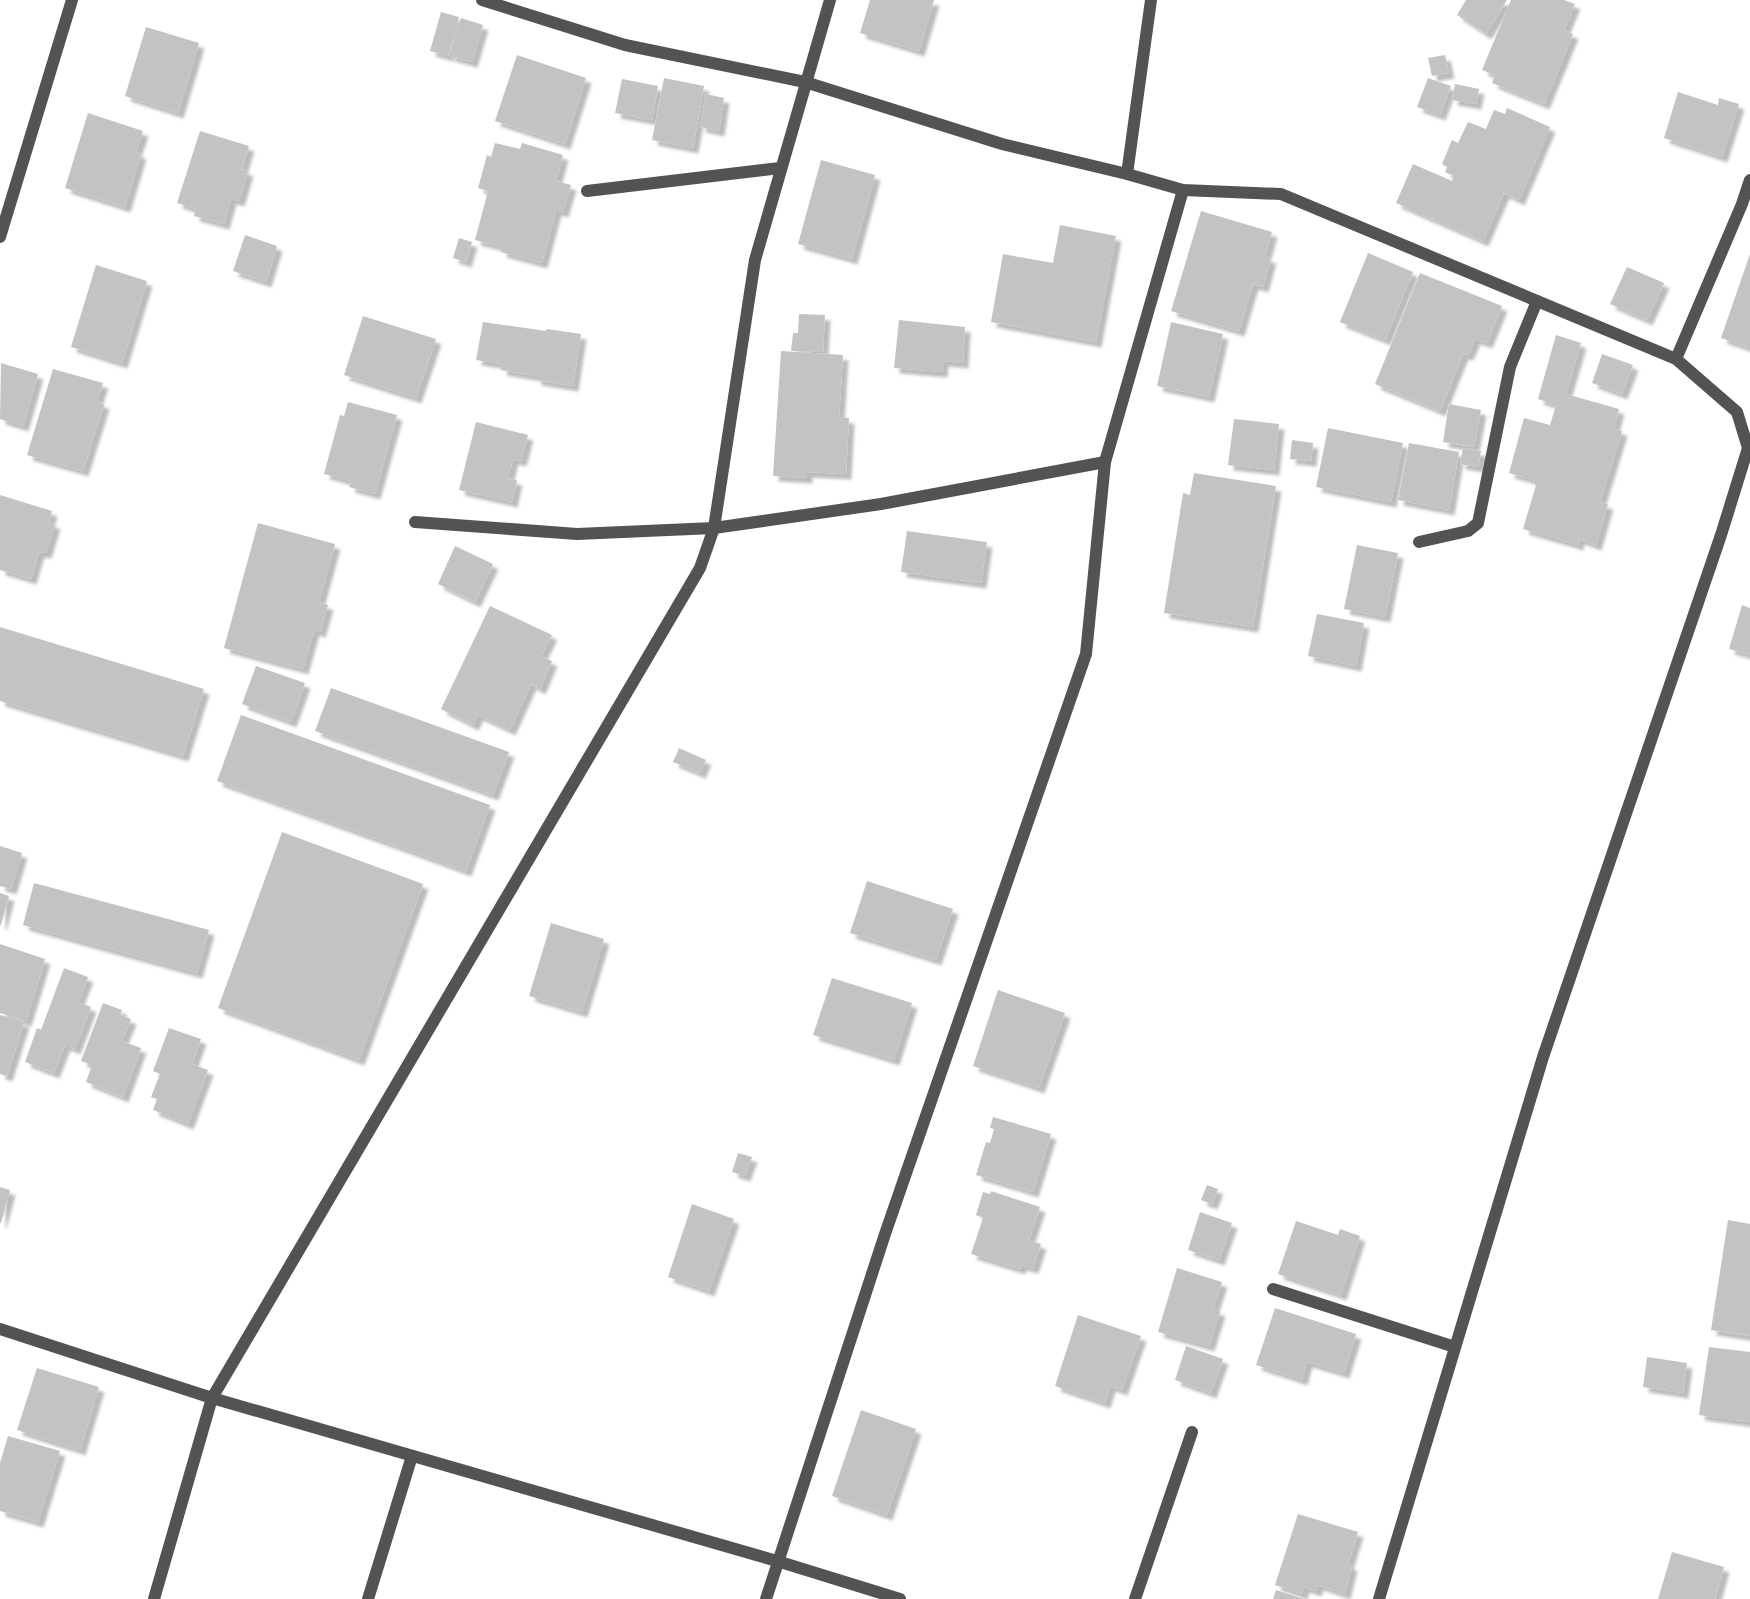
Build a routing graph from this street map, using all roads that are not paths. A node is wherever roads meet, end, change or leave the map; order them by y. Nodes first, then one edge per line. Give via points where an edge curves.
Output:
1 (72, 0) edge
2 (482, 0) edge
3 (830, 0) edge
4 (1151, 0) edge
5 (805, 82) junction
6 (780, 168) junction
7 (1127, 174) junction
8 (1750, 180) edge
9 (1183, 190) junction
10 (587, 191) dead end
11 (0, 237) edge
12 (1537, 301) junction
13 (1676, 359) junction
14 (1750, 408) edge
15 (1737, 412) junction
16 (1105, 462) junction
17 (415, 522) dead end
18 (714, 528) junction
19 (1419, 542) dead end
20 (1273, 1289) dead end
21 (0, 1329) edge
22 (1455, 1347) junction
23 (212, 1398) junction
24 (1192, 1432) dead end
25 (412, 1456) junction
26 (777, 1562) junction
27 (154, 1599) edge
28 (368, 1599) edge
29 (766, 1599) edge
30 (900, 1599) edge
31 (1135, 1599) edge
32 (1378, 1599) edge

1 - 11 street
2 - 5 street via 625,45
3 - 5 street
4 - 7 street
5 - 6 street
5 - 7 street via 1002,144
6 - 10 street
6 - 18 street via 755,260
7 - 9 street
8 - 13 street
9 - 12 street via 1281,194
9 - 16 street
12 - 13 street
12 - 19 street via 1510,367 1478,523 1468,531
13 - 15 street
14 - 15 street
15 - 22 street via 1748,448 1543,1058
16 - 18 street via 880,504
16 - 26 street via 1086,654 885,1234
17 - 18 street via 577,534
18 - 23 street via 700,568
20 - 22 street
21 - 23 street
22 - 32 street
23 - 25 street
23 - 27 street
24 - 31 street
25 - 26 street
25 - 28 street
26 - 29 street
26 - 30 street

